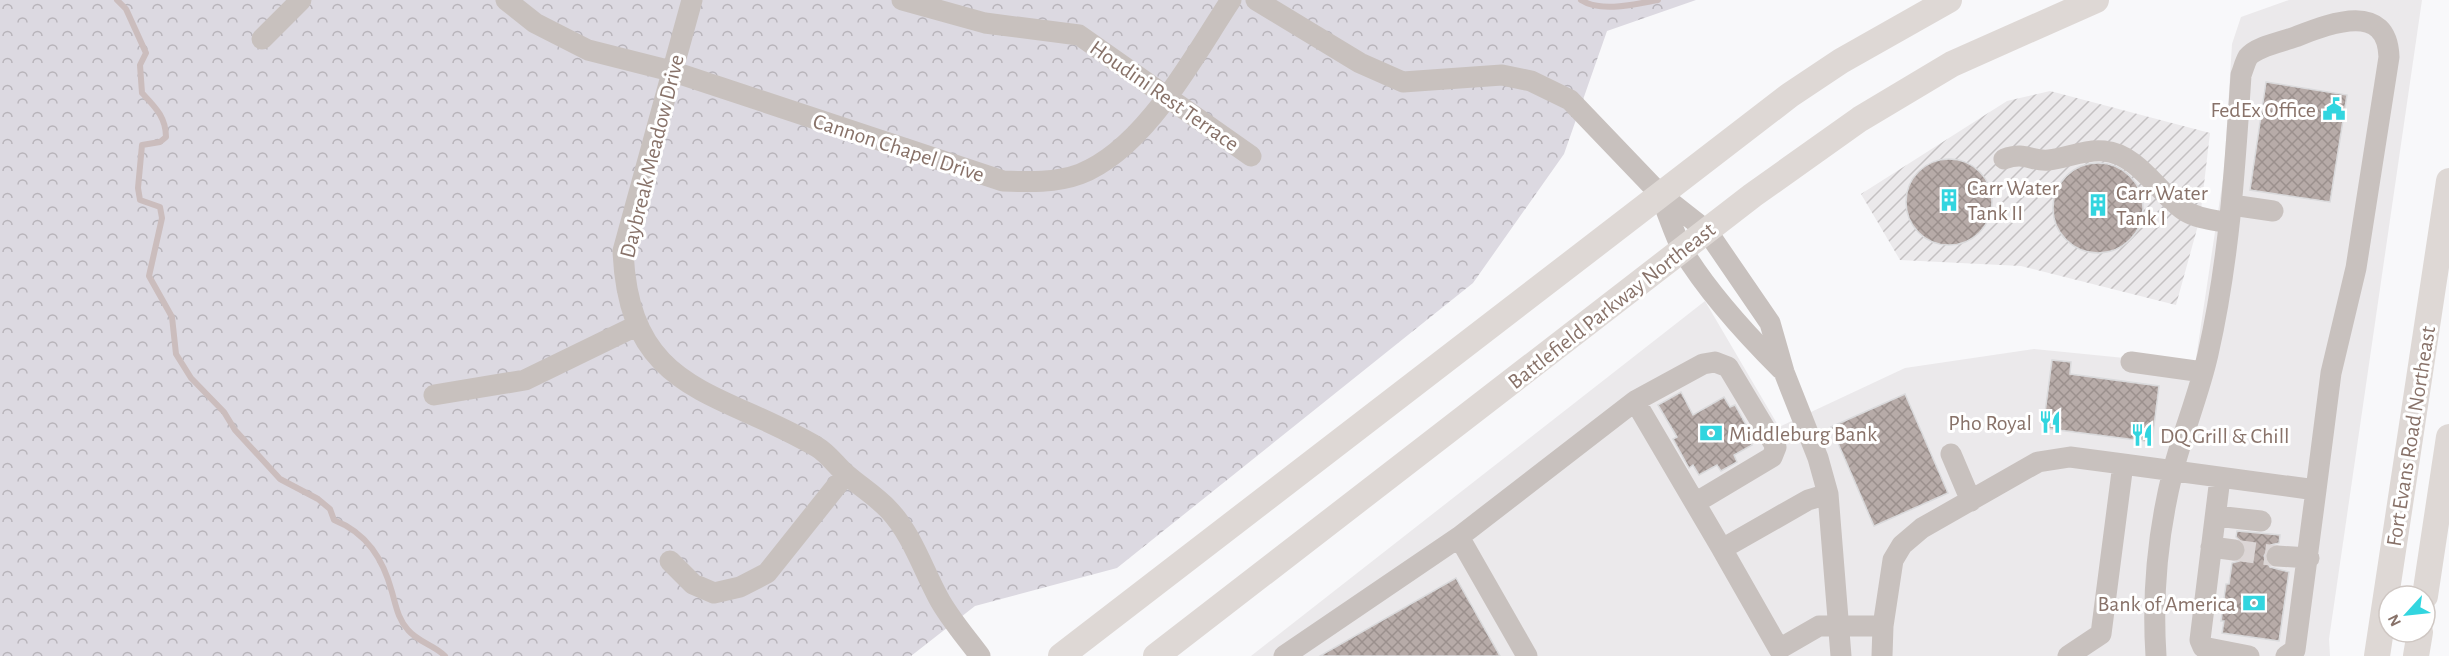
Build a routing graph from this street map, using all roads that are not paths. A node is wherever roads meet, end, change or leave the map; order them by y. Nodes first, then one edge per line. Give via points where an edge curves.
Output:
1 (301, 0) edge
2 (506, 0) edge
3 (693, 0) edge
4 (902, 0) edge
5 (1231, 0) edge
6 (1256, 0) edge
7 (1949, 0) edge
8 (2096, 0) edge
9 (262, 39) dead end
10 (671, 71) junction
11 (1167, 95) junction
12 (1251, 156) dead end
13 (2004, 159) dead end
14 (2449, 181) edge
15 (1660, 194) junction
16 (2273, 211) dead end
17 (2231, 214) junction
18 (1707, 231) junction
19 (1683, 250) junction
20 (638, 325) junction
21 (2131, 362) dead end
22 (1784, 372) junction
23 (2203, 372) junction
24 (434, 395) dead end
25 (1635, 401) junction
26 (2449, 437) edge
27 (1951, 454) dead end
28 (2123, 464) junction
29 (2173, 472) junction
30 (846, 474) junction
31 (2220, 478) junction
32 (2316, 490) junction
33 (1828, 494) junction
34 (1971, 501) junction
35 (1695, 502) junction
36 (2216, 516) junction
37 (2261, 520) dead end
38 (1460, 537) junction
39 (2211, 547) junction
40 (1722, 549) junction
41 (2234, 550) tunnel mouth
42 (2277, 556) tunnel mouth
43 (2308, 558) junction
44 (670, 561) dead end
45 (2427, 584) edge
46 (1838, 626) junction
47 (1883, 626) junction
48 (980, 656) edge
49 (1061, 656) edge
50 (1156, 656) edge
51 (1284, 656) edge
52 (1527, 656) edge
53 (1841, 656) edge
54 (1882, 656) edge
55 (2068, 656) edge
56 (2156, 656) edge
57 (2249, 656) edge
58 (2286, 656) edge
59 (2377, 656) edge

1 - 9 street
2 - 10 street, Cannon Chapel Drive via 535,23 588,50
3 - 10 street, Daybreak Meadow Drive
4 - 11 street, Houdini Rest Terrace via 985,23 1079,35
5 - 11 street, Cannon Chapel Drive
6 - 15 street via 1360,63 1403,82 1502,75 1531,81 1570,100
7 - 15 main road via 1807,84
8 - 18 main road, Battlefield Parkway Northeast via 1985,48 1909,89 1800,161
10 - 11 street, Cannon Chapel Drive via 1003,181 1036,182 1080,174 1120,151 1151,119
10 - 20 street, Daybreak Meadow Drive via 623,251 624,286
11 - 12 street, Houdini Rest Terrace
13 - 17 street via 2017,154 2046,161 2103,150 2118,154 2137,167 2185,210 2200,218
14 - 59 main road, Fort Evans Road Northeast
15 - 18 street
15 - 19 street
15 - 49 main road
16 - 17 street
17 - 23 street via 2218,306
17 - 32 street via 2241,75 2248,57 2345,19 2374,24 2389,42 2389,57 2356,268 2331,374
18 - 19 main road, Battlefield Parkway Northeast
18 - 22 street via 1770,323
19 - 22 street via 1749,337
19 - 50 main road, Battlefield Parkway Northeast
20 - 24 street via 525,380
20 - 30 street, Daybreak Meadow Drive via 672,372 699,392 819,448
21 - 23 street
22 - 33 street
23 - 29 street
25 - 35 street
25 - 35 street via 1703,364 1715,362 1728,367 1776,447 1772,457
25 - 38 street
26 - 45 main road, Fort Evans Road Northeast
27 - 34 street
28 - 29 street
28 - 34 street via 2053,458 2038,462
28 - 55 street via 2101,634
29 - 31 street
29 - 56 street via 2157,567
30 - 44 street via 766,573 740,587 714,593 693,584
30 - 48 street, Daybreak Meadow Drive via 890,511 939,600
31 - 32 street
31 - 36 street
32 - 43 street
33 - 40 street via 1808,500
33 - 46 street
34 - 47 street via 1922,528 1902,545 1893,560
35 - 40 street
36 - 37 street
36 - 39 street
38 - 51 street
38 - 52 street
39 - 41 street
39 - 57 street via 2200,640 2203,648
40 - 46 street via 1779,649 1819,627
42 - 43 street
43 - 58 street via 2295,650
46 - 47 street
46 - 53 street
47 - 54 street

